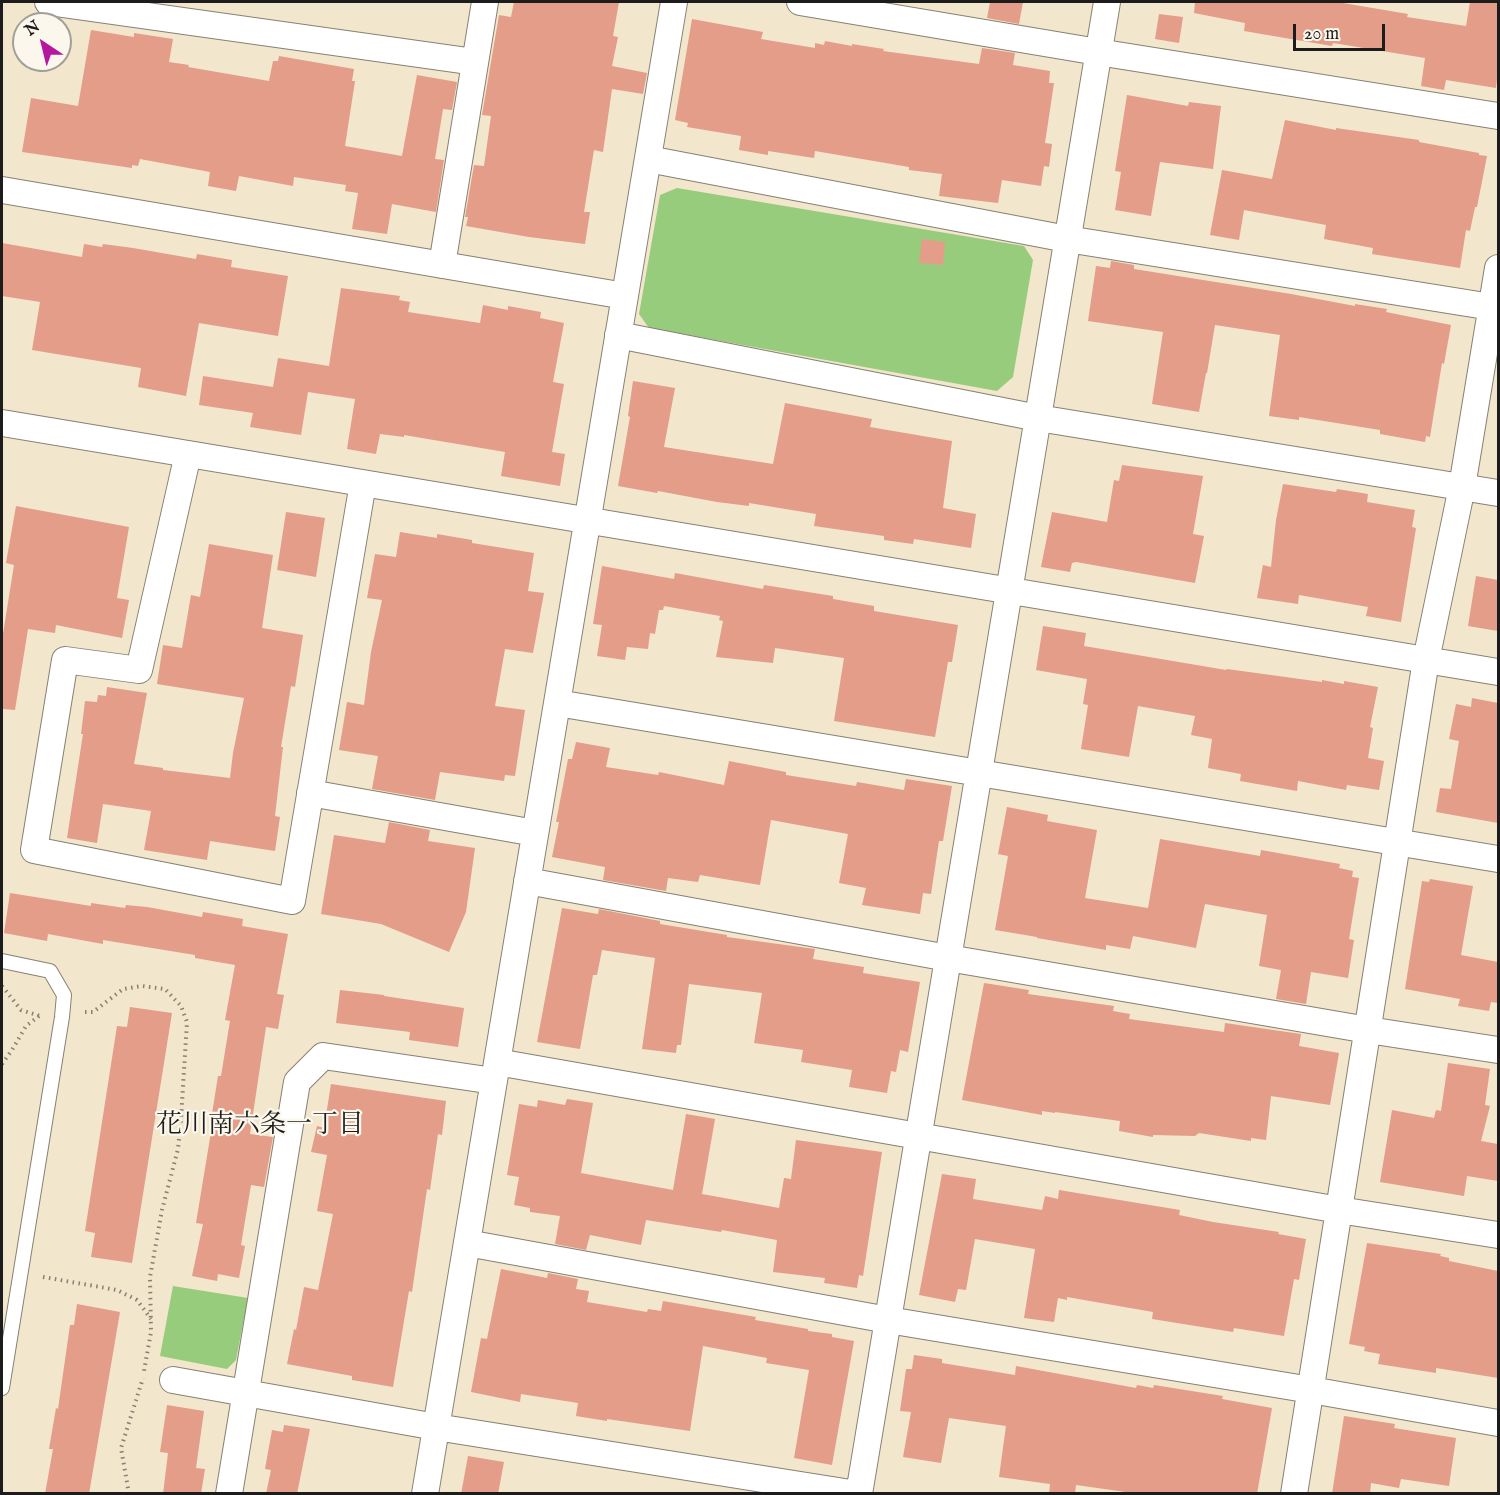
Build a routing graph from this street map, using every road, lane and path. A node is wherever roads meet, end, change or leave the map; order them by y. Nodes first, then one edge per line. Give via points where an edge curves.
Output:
1 (48, 2) edge
2 (485, 2) edge
3 (674, 2) edge
4 (800, 2) edge
5 (1107, 2) edge
6 (1098, 52) junction
7 (475, 62) junction
8 (1498, 116) edge
9 (648, 159) junction
10 (2, 190) edge
11 (1067, 239) junction
12 (442, 265) junction
13 (1498, 268) edge
14 (625, 296) junction
15 (1495, 308) edge
16 (618, 335) junction
17 (1038, 418) junction
18 (2, 423) edge
19 (188, 454) junction
20 (363, 483) junction
21 (1462, 487) junction
22 (1498, 493) edge
23 (588, 520) junction
24 (1009, 591) junction
25 (1426, 660) junction
26 (1498, 672) edge
27 (557, 703) junction
28 (979, 772) junction
29 (310, 793) junction
30 (536, 833) junction
31 (1398, 843) junction
32 (1498, 859) edge
33 (527, 881) junction
34 (948, 958) junction
35 (2, 961) edge
36 (2, 986) edge
37 (62, 1013) junction
38 (40, 1016) junction
39 (1368, 1030) junction
40 (1498, 1050) edge
41 (2, 1064) edge
42 (495, 1072) junction
43 (918, 1137) junction
44 (1339, 1210) junction
45 (1498, 1235) edge
46 (467, 1242) junction
47 (42, 1276) dead end
48 (151, 1319) junction
49 (888, 1320) junction
50 (173, 1380) dead end
51 (2, 1388) edge
52 (1311, 1390) junction
53 (246, 1393) junction
54 (1498, 1423) edge
55 (436, 1427) junction
56 (129, 1494) edge
57 (229, 1494) edge
58 (425, 1494) edge
59 (858, 1494) edge
60 (1294, 1494) edge

1 - 7 street
2 - 7 street
3 - 9 street
4 - 6 street
5 - 6 street
6 - 8 street
6 - 11 street
7 - 12 street
9 - 11 street
9 - 14 street
10 - 12 street
11 - 15 street
11 - 17 street
12 - 14 street
13 - 15 street
14 - 16 street
15 - 21 street
16 - 17 street
16 - 23 street
17 - 21 street
17 - 24 street
18 - 19 street
19 - 20 street
19 - 29 street via 139,670 65,660 34,850 292,901
20 - 23 street
20 - 29 street
21 - 22 street
21 - 25 street
23 - 24 street
23 - 27 street
24 - 25 street
24 - 28 street
25 - 26 street
25 - 31 street
27 - 28 street
27 - 30 street
28 - 31 street
28 - 34 street
29 - 30 street
30 - 33 street
31 - 32 street
31 - 39 street
33 - 34 street
33 - 42 street
34 - 39 street
34 - 43 street
35 - 37 lane via 50,971 64,995
36 - 38 path via 21,1010
37 - 38 path
37 - 48 path via 93,1012 123,989 142,986 165,989 181,1006 187,1022 178,1149 150,1276
37 - 51 lane
38 - 41 path via 26,1026
39 - 40 street
39 - 44 street
42 - 43 street
42 - 46 street
42 - 53 street via 323,1056 297,1082
43 - 44 street
43 - 49 street
44 - 45 street
44 - 52 street
46 - 49 street
46 - 55 street
47 - 48 path via 117,1290 137,1300
48 - 56 path via 142,1386 121,1448
49 - 52 street
49 - 59 street
50 - 53 street
52 - 54 street
52 - 60 street
53 - 55 street
53 - 57 street
55 - 58 street
55 - 59 street

